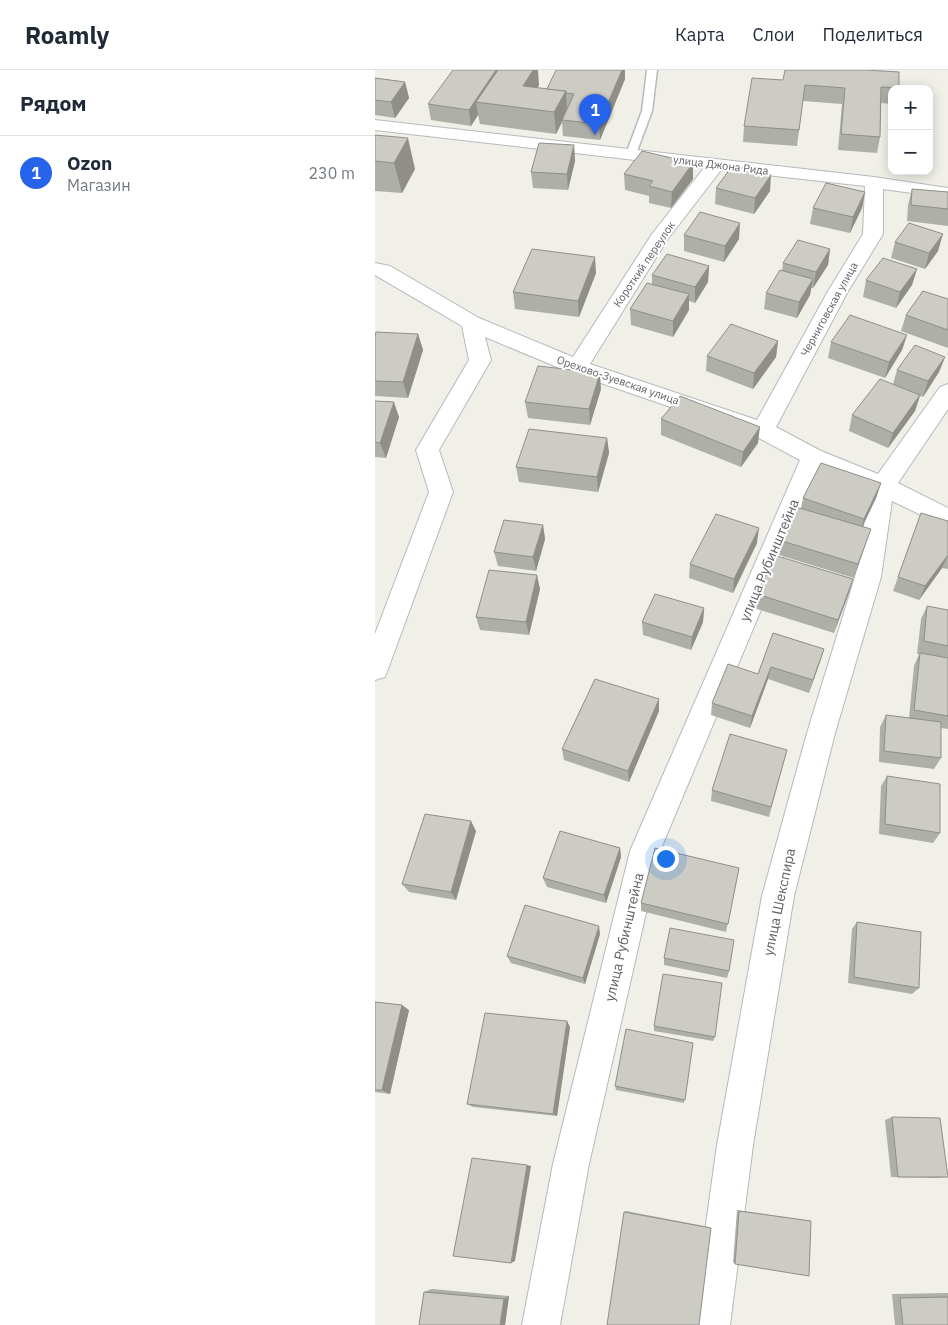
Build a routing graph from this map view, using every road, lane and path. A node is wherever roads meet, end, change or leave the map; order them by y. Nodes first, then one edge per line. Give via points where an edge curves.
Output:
1 (652, 70) edge
2 (375, 125) edge
3 (631, 154) junction
4 (716, 164) junction
5 (873, 182) junction
6 (948, 193) edge
7 (378, 275) edge
8 (472, 323) junction
9 (577, 367) junction
10 (948, 392) edge
11 (763, 430) junction
12 (813, 457) junction
13 (883, 486) junction
14 (948, 519) edge
15 (375, 669) edge
16 (541, 1325) edge
17 (711, 1325) edge

1 - 3 lane via 647,111
2 - 3 street, улица Джона Рида
3 - 4 street, улица Джона Рида
4 - 5 street, улица Джона Рида
4 - 9 street, Короткий переулок via 659,238
5 - 6 street, улица Джона Рида
5 - 11 street, Черниговская улица via 873,234 837,293
7 - 8 street, Орехово-Зуевская улица
8 - 9 street, Орехово-Зуевская улица
8 - 15 street via 480,360 427,450 441,492
9 - 11 street, Орехово-Зуевская улица
10 - 13 street
11 - 12 street, Орехово-Зуевская улица
12 - 13 street, Орехово-Зуевская улица
12 - 16 street, улица Рубинштейна via 645,851 571,1164
13 - 14 street, Орехово-Зуевская улица
13 - 17 street, улица Шекспира via 868,577 821,733 778,896 735,1145

